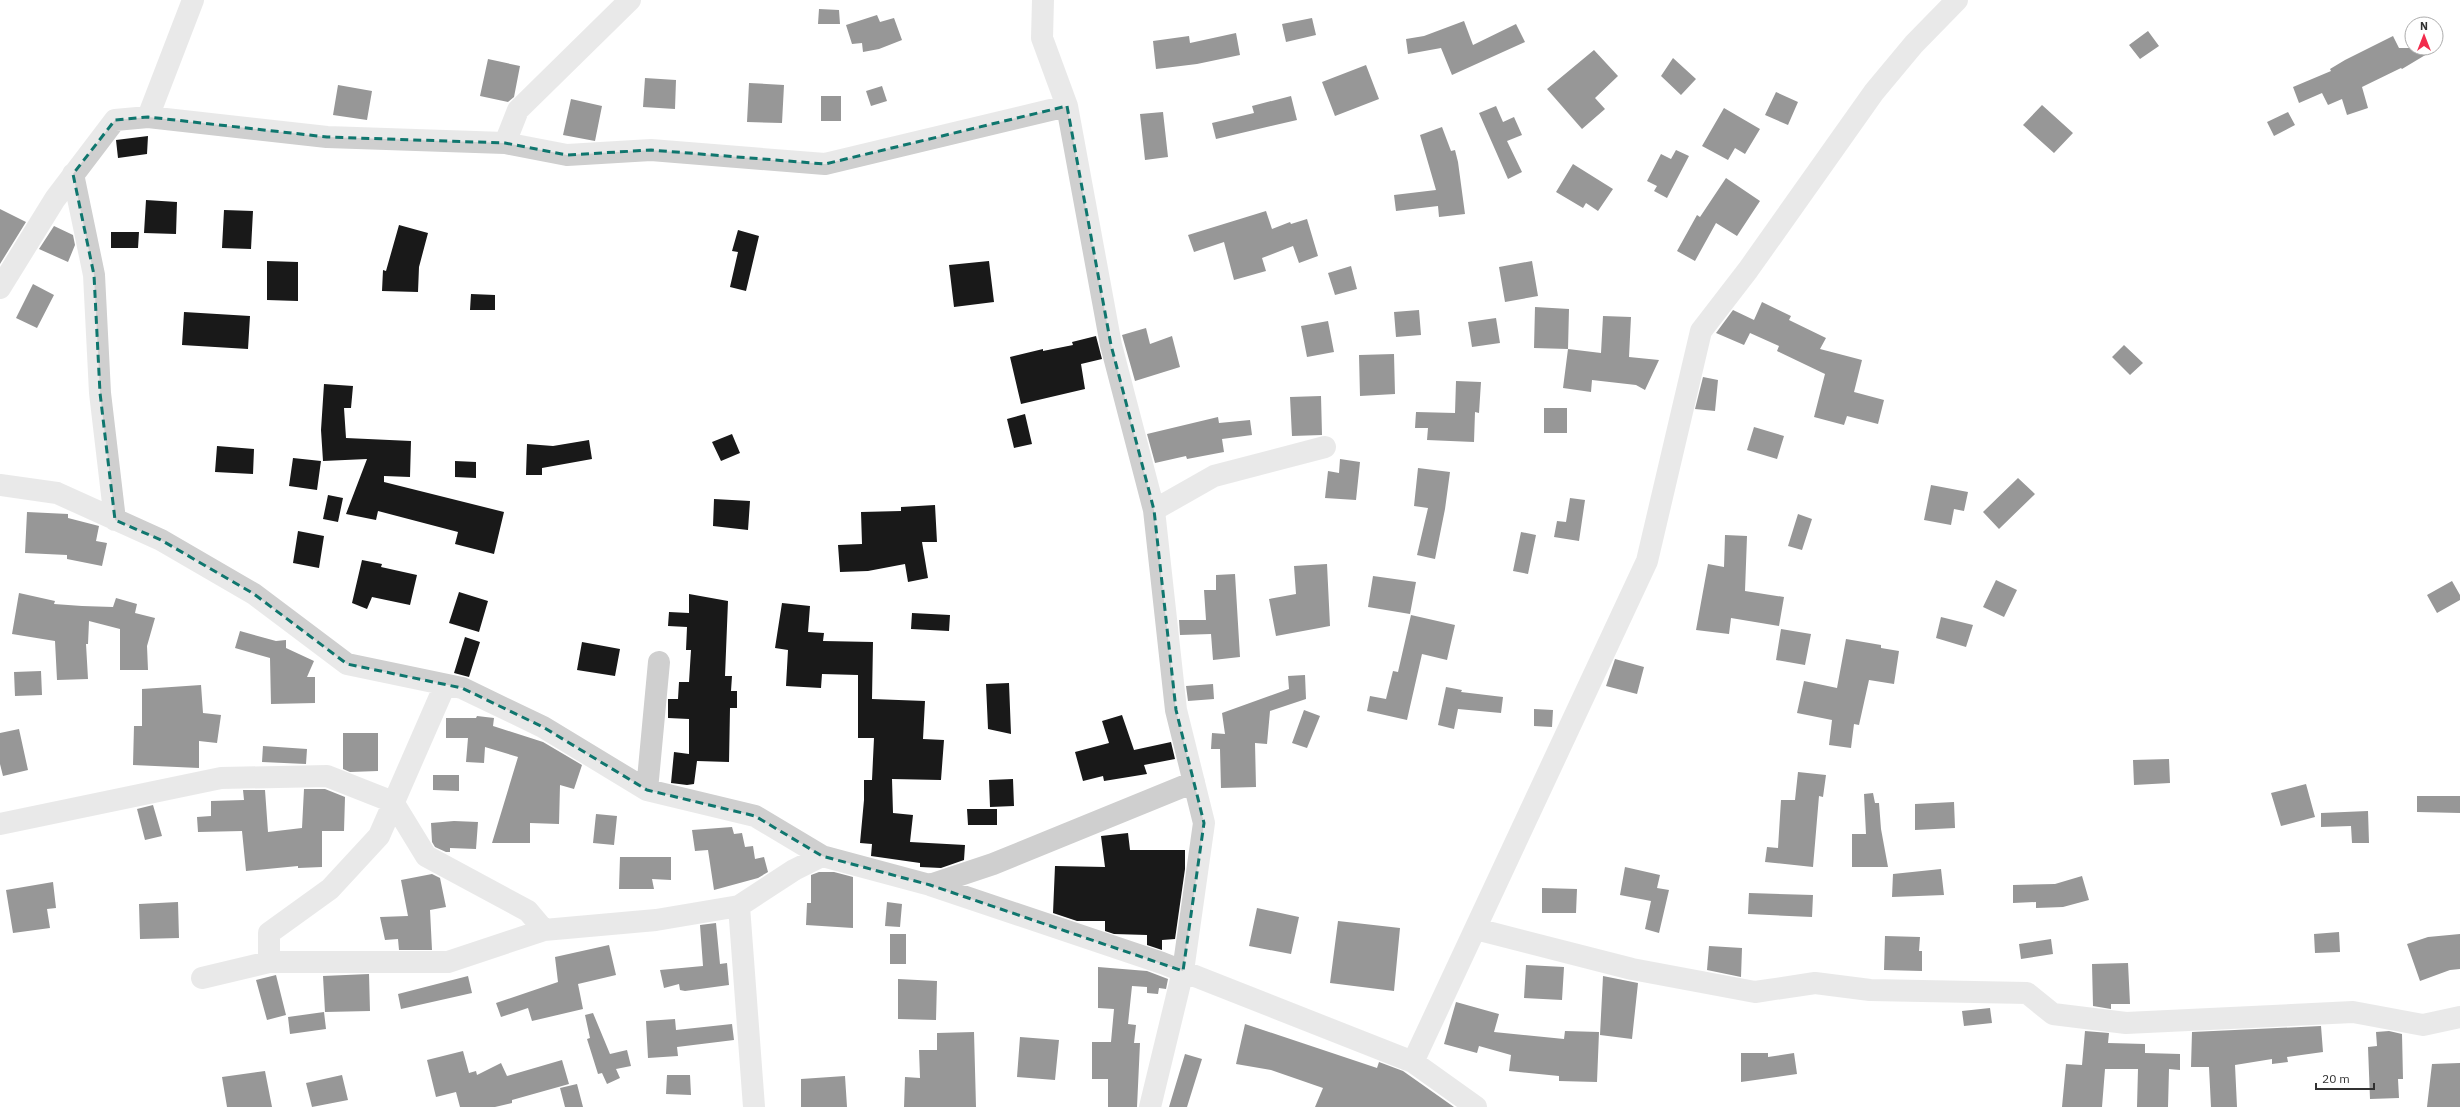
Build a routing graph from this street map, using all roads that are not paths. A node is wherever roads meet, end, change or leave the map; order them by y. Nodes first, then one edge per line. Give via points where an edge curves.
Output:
1 (193, 0) edge
2 (630, 0) edge
3 (1043, 0) edge
4 (1957, 0) edge
5 (1067, 106) junction
6 (148, 117) junction
7 (506, 143) junction
8 (73, 174) junction
9 (0, 288) edge
10 (1325, 447) dead end
11 (0, 485) edge
12 (1154, 510) junction
13 (115, 520) junction
14 (659, 662) dead end
15 (445, 685) junction
16 (1194, 782) junction
17 (646, 790) junction
18 (393, 802) junction
19 (0, 824) edge
20 (822, 856) junction
21 (930, 884) junction
22 (739, 906) junction
23 (1476, 929) junction
24 (544, 930) junction
25 (269, 962) junction
26 (1183, 971) junction
27 (202, 978) dead end
28 (2460, 1017) edge
29 (1413, 1062) junction
30 (754, 1107) edge
31 (1150, 1107) edge
32 (1476, 1107) edge

1 - 6 street
2 - 7 street via 518,110
3 - 5 street via 1042,38
4 - 23 street via 1914,44 1874,92 1702,331 1647,561
5 - 7 street via 825,164 651,150 567,155
5 - 12 street via 1111,345
6 - 7 street via 327,137
6 - 8 street via 115,120
8 - 9 street
8 - 13 street via 94,275 100,393
10 - 12 street via 1214,476
11 - 13 street via 57,493
12 - 16 street via 1176,710
13 - 15 street via 161,540 254,594 347,664
14 - 17 street
15 - 17 street via 462,688 543,727
15 - 18 street
16 - 21 street via 993,864
16 - 26 street via 1204,823
17 - 20 street via 755,816
18 - 19 street via 327,776 221,778
18 - 24 street via 426,856 528,911
18 - 25 street via 379,836 330,889 269,933
20 - 21 street
20 - 22 street via 794,870
21 - 26 street
22 - 24 street via 656,920
22 - 30 street
23 - 28 street via 1632,968 1755,992 1815,983 1870,990 2027,993 2053,1014 2126,1023 2353,1012 2423,1025
23 - 29 street
24 - 25 street via 448,962
25 - 27 street
26 - 29 street
26 - 31 street
29 - 32 street

